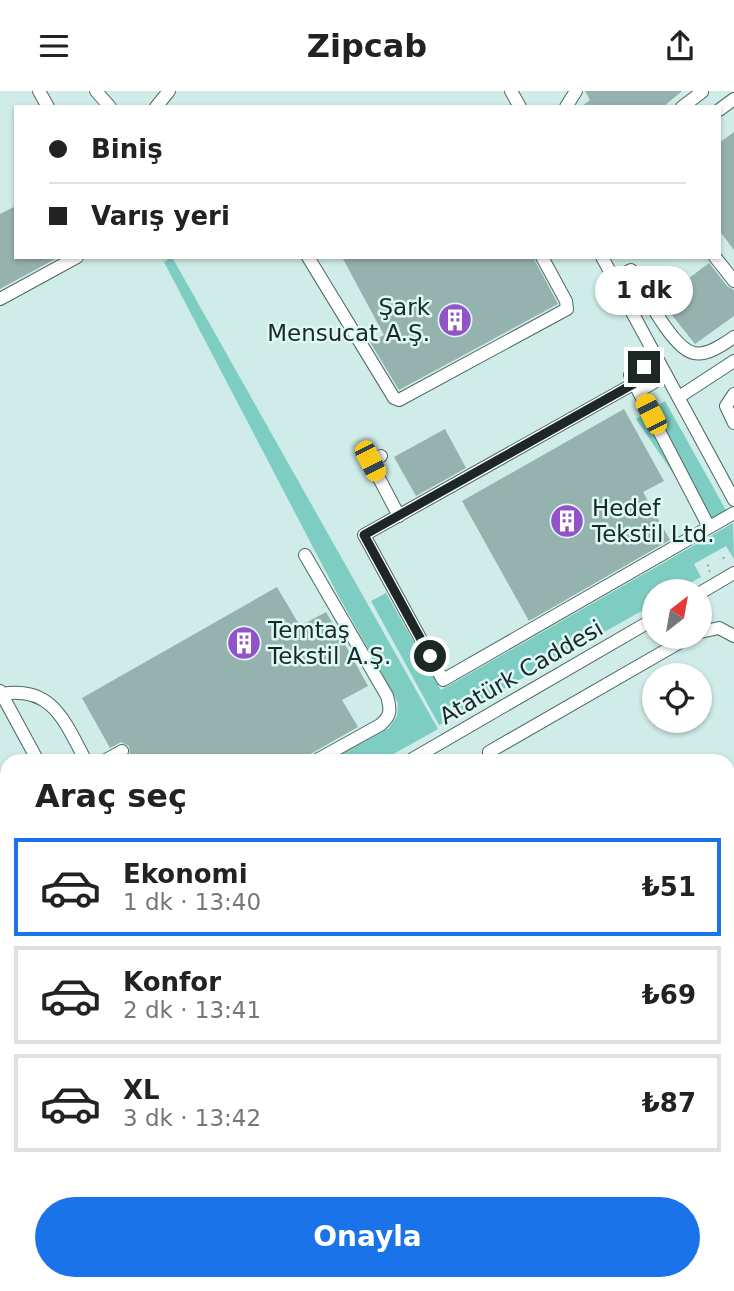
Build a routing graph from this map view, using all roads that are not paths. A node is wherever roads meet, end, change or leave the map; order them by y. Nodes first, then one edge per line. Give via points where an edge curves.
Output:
1 (96, 91) edge
2 (169, 91) edge
3 (702, 92) edge
4 (108, 105) edge
5 (158, 105) edge
6 (685, 105) edge
7 (73, 259) edge
8 (309, 259) edge
9 (543, 259) edge
10 (603, 259) edge
11 (717, 259) edge
12 (614, 279) junction
13 (734, 281) edge
14 (0, 299) edge
15 (734, 337) edge
16 (657, 359) junction
17 (734, 361) edge
18 (666, 375) junction
19 (637, 387) junction
20 (734, 394) edge
21 (679, 397) junction
22 (734, 423) edge
23 (381, 456) dead end
24 (732, 493) edge
25 (734, 513) edge
26 (399, 516) junction
27 (709, 527) junction
28 (305, 555) dead end
29 (731, 568) edge
30 (712, 583) edge
31 (642, 626) edge
32 (712, 629) edge
33 (734, 636) edge
34 (668, 649) edge
35 (1, 692) edge
36 (122, 751) dead end
37 (34, 754) edge
38 (82, 754) edge
39 (117, 754) edge
40 (328, 754) edge
41 (421, 754) edge
42 (489, 754) edge

1 - 4 street
2 - 5 street
3 - 6 street
7 - 14 street
8 - 9 street via 399,400 567,309
10 - 12 street
11 - 13 street
12 - 15 street via 631,270 674,339 692,353 713,350
12 - 16 street
16 - 18 street
16 - 19 street via 630,375
17 - 21 street
18 - 19 street
18 - 21 street
19 - 26 street
19 - 27 street
20 - 22 street via 726,406
21 - 24 street
23 - 26 street via 370,461
25 - 27 street
26 - 27 street via 364,535 443,680
28 - 40 street via 390,707 380,725
29 - 30 street
31 - 41 street, Atatürk Caddesi
32 - 33 street
34 - 42 street
35 - 37 street
35 - 38 street via 22,691 55,708
36 - 39 street

